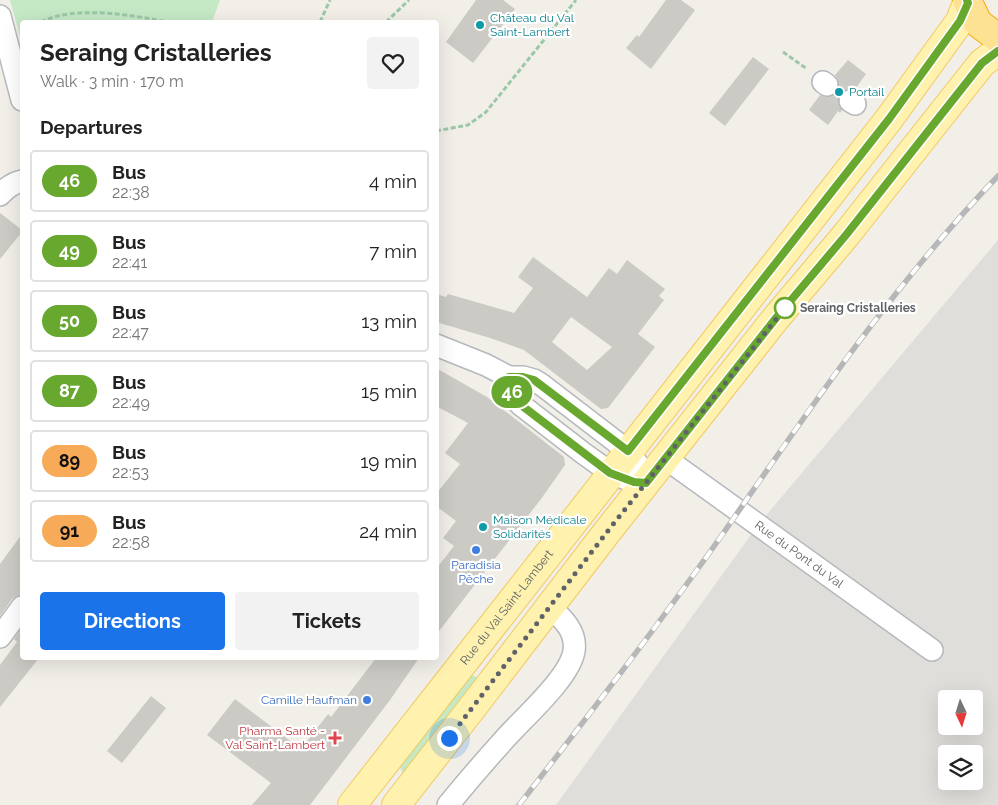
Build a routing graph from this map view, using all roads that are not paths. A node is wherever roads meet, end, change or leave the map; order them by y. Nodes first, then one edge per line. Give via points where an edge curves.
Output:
1 (967, 2) edge
2 (0, 16) edge
3 (998, 38) edge
4 (998, 51) edge
5 (20, 92) edge
6 (20, 181) edge
7 (0, 195) edge
8 (439, 346) edge
9 (509, 377) junction
10 (628, 451) junction
11 (666, 458) junction
12 (610, 473) junction
13 (646, 483) junction
14 (549, 607) junction
15 (20, 610) edge
16 (0, 636) edge
17 (932, 650) dead end
18 (352, 805) edge
19 (396, 805) edge
20 (448, 805) edge

1 - 3 highway via 978,23
1 - 10 main road, Rue du Val Saint-Lambert via 955,28 889,119
2 - 5 street
4 - 11 main road via 982,63
6 - 7 street
8 - 9 street
9 - 10 street via 534,380
9 - 12 street via 512,395 521,405
10 - 12 main road, Rue du Val Saint-Lambert
10 - 13 street
11 - 13 main road
11 - 17 street, Rue du Pont du Val
12 - 13 street
12 - 18 main road, Rue du Val Saint-Lambert
13 - 14 main road
14 - 19 main road
14 - 20 street via 560,615 574,638 569,666
15 - 16 street

